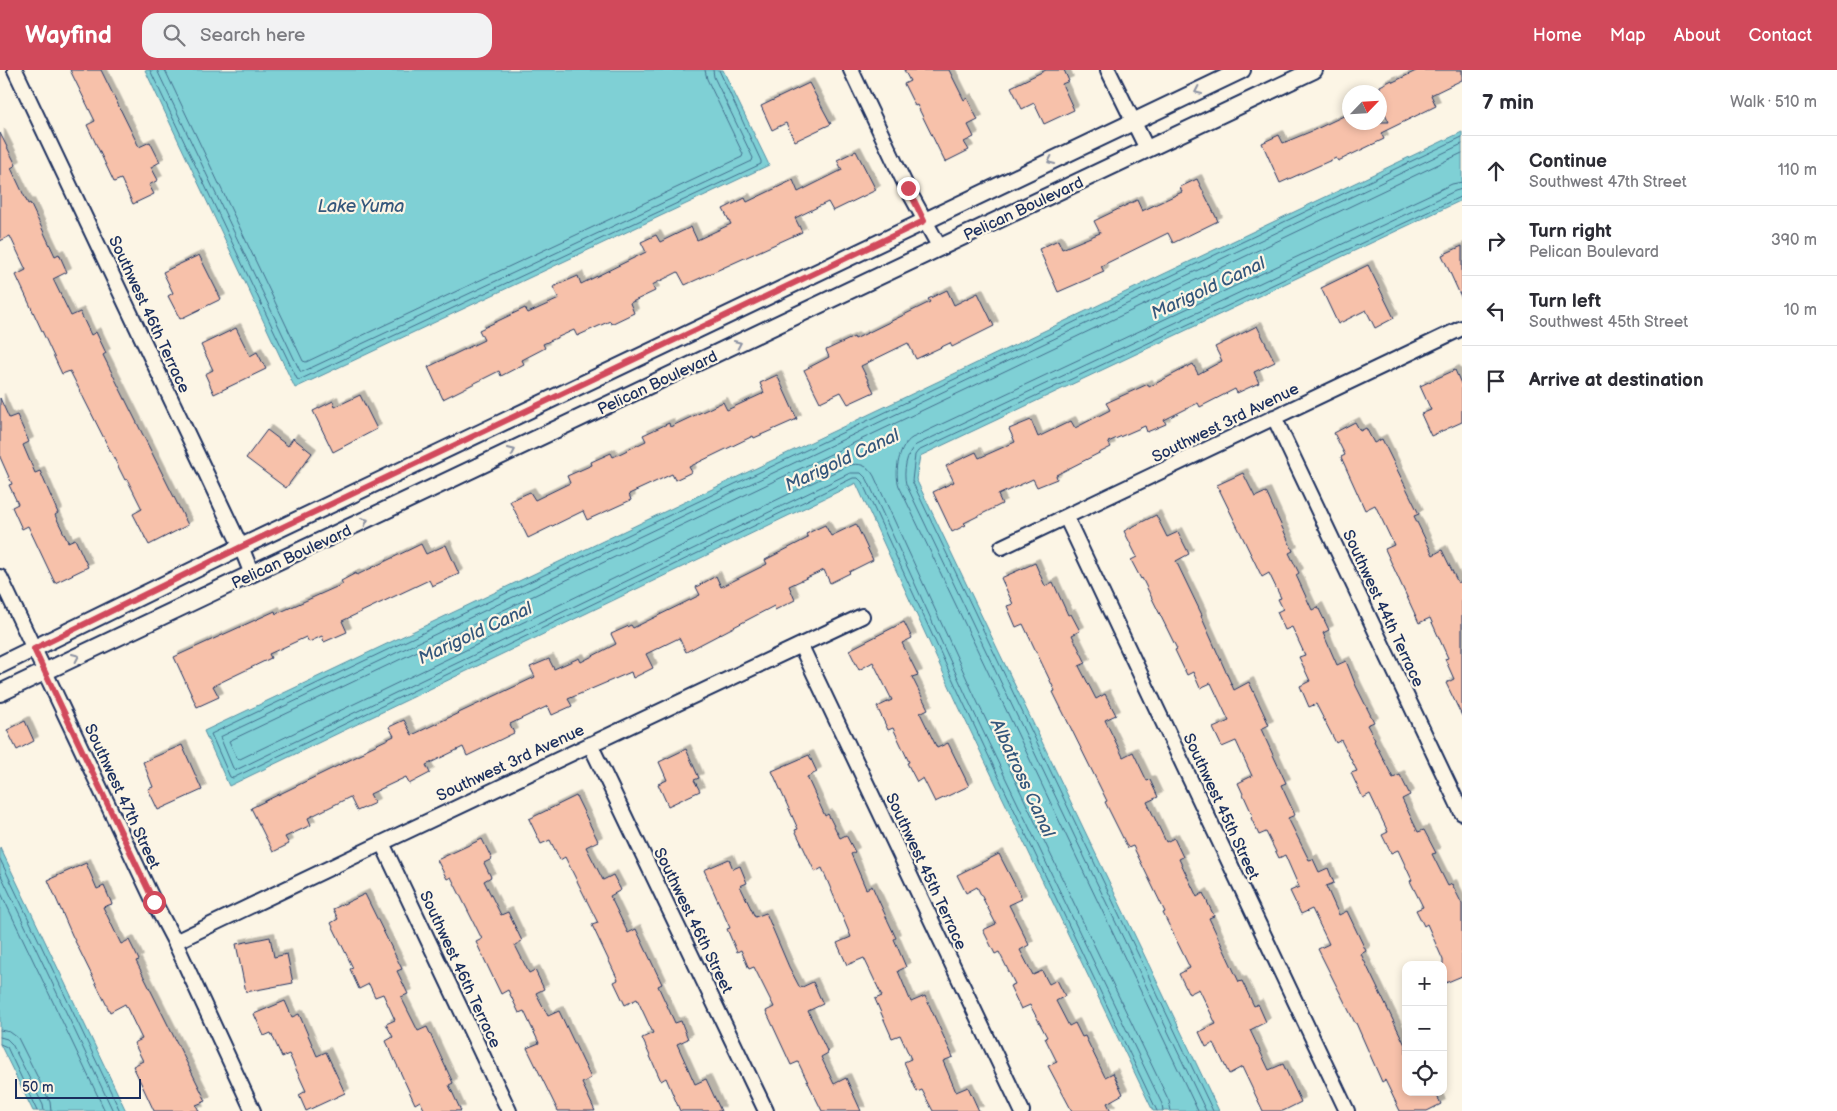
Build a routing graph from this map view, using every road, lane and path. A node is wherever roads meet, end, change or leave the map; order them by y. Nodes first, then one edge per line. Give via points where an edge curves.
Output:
1 (14, 70) edge
2 (852, 70) edge
3 (1108, 70) edge
4 (1242, 70) edge
5 (1314, 70) edge
6 (1133, 122) junction
7 (1147, 149) junction
8 (924, 221) junction
9 (940, 248) junction
10 (1462, 328) edge
11 (1274, 417) junction
12 (1066, 517) junction
13 (241, 547) junction
14 (1002, 547) dead end
15 (252, 574) junction
16 (0, 577) edge
17 (862, 616) dead end
18 (801, 646) junction
19 (34, 649) junction
20 (0, 665) edge
21 (46, 671) junction
22 (0, 693) edge
23 (590, 744) junction
24 (1462, 813) edge
25 (382, 843) junction
26 (175, 942) junction
27 (253, 1111) edge
28 (509, 1111) edge
29 (766, 1111) edge
30 (1022, 1111) edge
31 (1347, 1111) edge

1 - 13 street, Southwest 46th Terrace
2 - 8 street
3 - 6 street
4 -> 6 street, Pelican Boulevard
5 - 7 street, Pelican Boulevard
6 - 7 street
6 -> 8 street, Pelican Boulevard
7 - 9 street, Pelican Boulevard
8 - 9 street
8 - 13 street, Pelican Boulevard
15 -> 9 street, Pelican Boulevard
10 - 11 street, Southwest 3rd Avenue
11 - 12 street, Southwest 3rd Avenue
11 - 24 street, Southwest 44th Terrace
12 - 14 street, Southwest 3rd Avenue
12 - 31 street, Southwest 45th Street
13 - 15 street, Southwest 46th Terrace
13 - 19 street, Pelican Boulevard
21 -> 15 street, Pelican Boulevard
16 - 19 street, Southwest 47th Street
17 - 18 street, Southwest 3rd Avenue
18 - 23 street, Southwest 3rd Avenue
18 - 30 street, Southwest 45th Terrace
19 - 20 street, Pelican Boulevard
19 - 21 street, Southwest 47th Street
21 - 22 street, Pelican Boulevard
21 - 26 street, Southwest 47th Street
23 - 25 street, Southwest 3rd Avenue
23 - 29 street, Southwest 46th Street
25 - 26 street, Southwest 3rd Avenue
25 - 28 street, Southwest 46th Terrace
26 - 27 street, Southwest 47th Street

